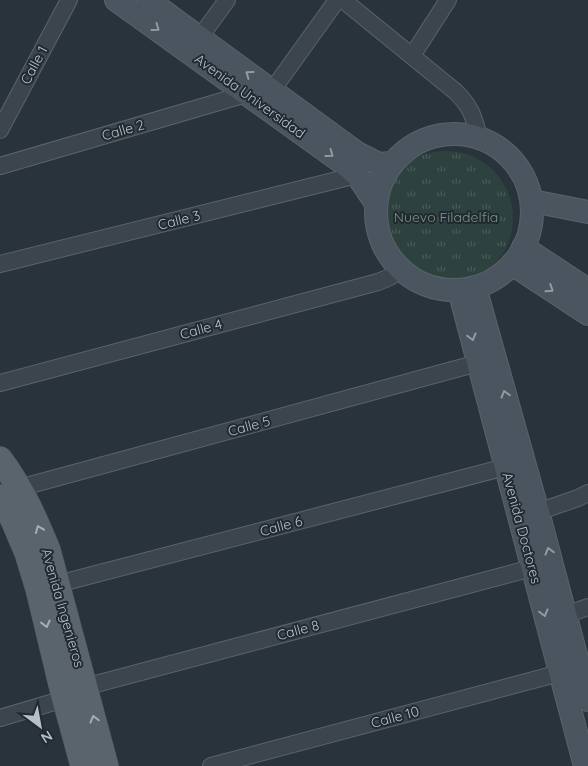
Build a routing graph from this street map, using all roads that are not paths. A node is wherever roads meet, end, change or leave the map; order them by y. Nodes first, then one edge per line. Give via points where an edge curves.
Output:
1 (69, 0) edge
2 (148, 0) edge
3 (227, 0) edge
4 (337, 0) edge
5 (343, 0) edge
6 (448, 0) edge
7 (118, 1) edge
8 (194, 45) junction
9 (412, 56) junction
10 (260, 97) junction
11 (0, 130) edge
12 (479, 137) junction
13 (392, 163) junction
14 (0, 166) edge
15 (357, 175) junction
16 (532, 201) junction
17 (375, 202) junction
18 (588, 212) edge
19 (518, 256) junction
20 (0, 264) edge
21 (400, 269) junction
22 (467, 288) junction
23 (588, 290) edge
24 (588, 314) edge
25 (478, 363) junction
26 (0, 383) edge
27 (0, 458) edge
28 (515, 464) junction
29 (10, 492) edge
30 (588, 493) edge
31 (529, 515) junction
32 (532, 568) junction
33 (48, 587) junction
34 (588, 607) edge
35 (566, 615) junction
36 (570, 670) junction
37 (71, 693) junction
38 (588, 700) edge
39 (0, 718) edge
40 (83, 766) edge
41 (106, 766) edge
42 (211, 766) edge
43 (585, 766) edge

1 - 11 street, Calle 1
2 - 8 street, Avenida Universidad
3 - 8 street
4 - 10 street
5 - 9 street
6 - 9 street
7 -> 8 street, Avenida Universidad
8 - 10 street, Avenida Universidad
9 - 12 street via 466,102 474,114
10 - 13 street, Avenida Universidad via 357,154 379,164
10 - 14 street, Calle 2
10 -> 15 street, Avenida Universidad
12 - 13 street via 460,133 422,139
12 - 16 street via 509,155 528,184
13 - 17 street via 381,181
15 - 17 street, Avenida Universidad
15 - 20 street, Calle 3
16 - 18 street
16 - 19 street via 531,225
17 - 21 street via 379,239
19 - 22 street via 489,282
19 - 23 street
19 -> 24 street
21 - 22 street via 427,286 443,290
21 - 26 street, Calle 4 via 378,282
22 -> 25 street, Avenida Doctores
28 -> 22 street, Avenida Doctores
25 - 28 street, Avenida Doctores
25 - 29 street, Calle 5
27 - 29 main road, Avenida Ingenieros
28 - 31 street, Avenida Doctores
28 - 33 street, Calle 6
29 - 33 main road, Avenida Ingenieros via 36,519 48,550
30 - 31 street
31 - 32 street, Avenida Doctores
35 -> 31 street, Avenida Doctores
32 -> 36 street, Avenida Doctores
32 - 37 street, Calle 8
33 - 37 main road, Avenida Ingenieros
34 - 35 street
35 - 36 street, Avenida Doctores
36 - 38 street, Avenida Doctores
36 - 42 street, Calle 10
36 - 43 street, Avenida Doctores
37 - 39 street, Calle 8
37 - 40 main road, Avenida Ingenieros
41 -> 37 main road, Avenida Ingenieros

